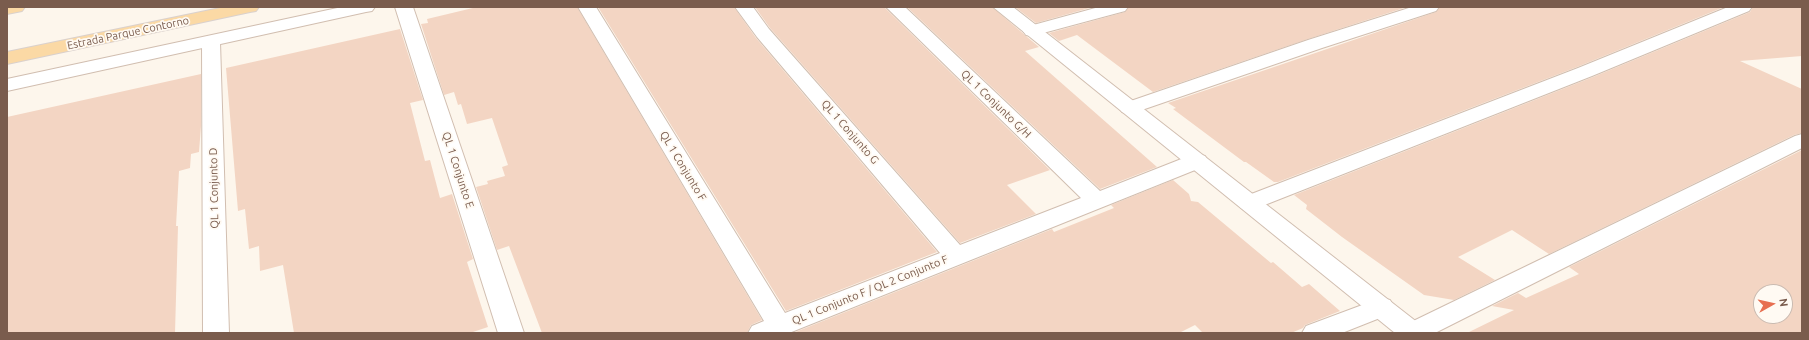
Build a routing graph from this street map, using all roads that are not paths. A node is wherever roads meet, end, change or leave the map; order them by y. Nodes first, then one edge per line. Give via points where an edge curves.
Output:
1 (16, 7) edge
2 (250, 7) edge
3 (366, 7) edge
4 (404, 7) edge
5 (587, 7) edge
6 (744, 7) edge
7 (895, 7) edge
8 (1002, 7) edge
9 (1119, 7) edge
10 (1430, 7) edge
11 (1743, 7) edge
12 (7, 9) edge
13 (1032, 31) junction
14 (211, 42) junction
15 (7, 58) edge
16 (7, 85) edge
17 (1129, 108) junction
18 (1802, 140) edge
19 (1197, 161) junction
20 (1096, 201) junction
21 (1249, 203) junction
22 (956, 256) junction
23 (1380, 307) junction
24 (771, 330) edge
25 (216, 333) edge
26 (511, 333) edge
27 (1315, 333) edge
28 (1412, 333) edge

1 - 12 main road
2 - 15 main road, Estrada Parque Contorno
3 - 14 street
4 - 26 street, QL 1 Conjunto E
5 - 24 street, QL 1 Conjunto F
6 - 22 street, QL 1 Conjunto G via 763,33
7 - 20 street, QL 1 Conjunto G/H
8 - 13 street
9 - 13 street
10 - 17 street
11 - 21 street via 1585,72
13 - 17 street
14 - 16 street
14 - 25 street, QL 1 Conjunto D
17 - 19 street
18 - 28 street
19 - 20 street, QL 1 Conjunto F / QL 2 Conjunto F
19 - 21 street
20 - 22 street, QL 1 Conjunto F / QL 2 Conjunto F
21 - 23 street
22 - 24 street, QL 1 Conjunto F / QL 2 Conjunto F
23 - 27 street
23 - 28 street

